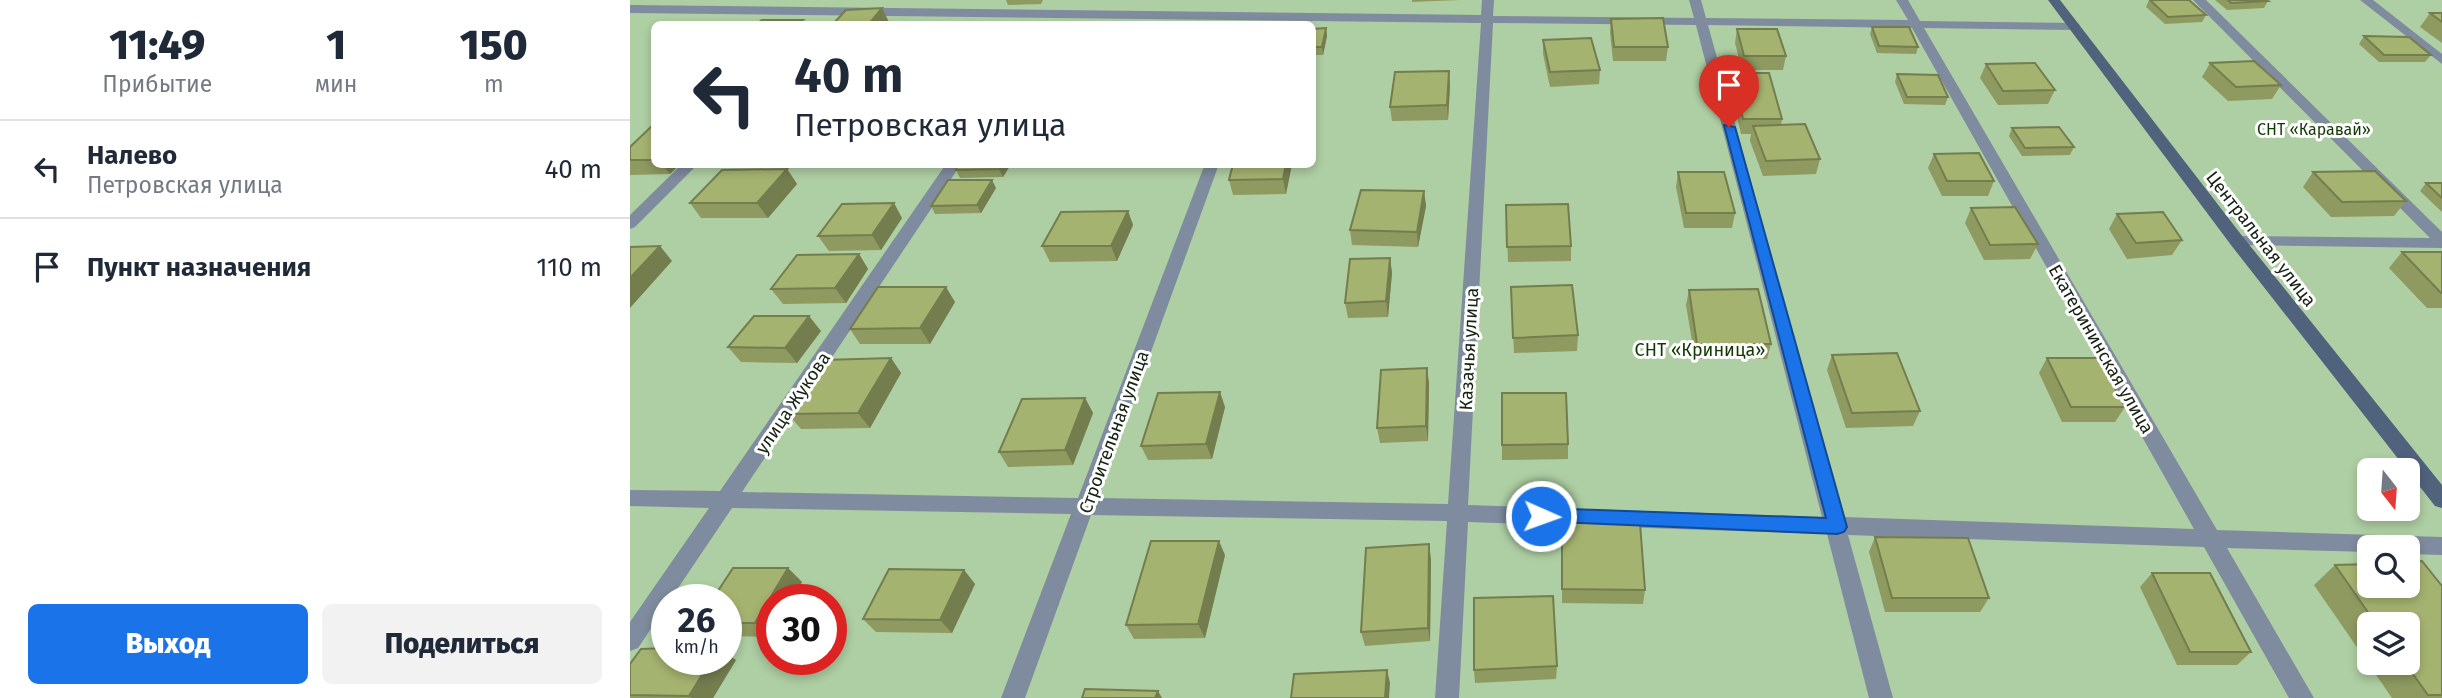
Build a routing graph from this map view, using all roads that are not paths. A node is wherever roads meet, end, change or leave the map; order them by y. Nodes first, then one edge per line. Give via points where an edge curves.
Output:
1 (648, 0) edge
2 (857, 0) edge
3 (1065, 0) edge
4 (1273, 0) edge
5 (1695, 0) edge
6 (1902, 0) edge
7 (2053, 0) edge
8 (2199, 0) edge
9 (2366, 0) edge
10 (1487, 9) edge
11 (632, 10) edge
12 (845, 12) junction
13 (1057, 12) junction
14 (1265, 20) edge
15 (835, 21) edge
16 (1051, 21) edge
17 (1700, 21) junction
18 (1915, 23) junction
19 (2074, 26) junction
20 (2442, 60) edge
21 (687, 168) edge
22 (951, 168) edge
23 (1211, 168) edge
24 (630, 225) edge
25 (2237, 241) junction
26 (2442, 242) edge
27 (630, 498) edge
28 (2442, 499) edge
29 (728, 501) junction
30 (1086, 508) junction
31 (1460, 513) junction
32 (1837, 527) junction
33 (2210, 539) junction
34 (2442, 546) edge
35 (630, 641) edge
36 (1013, 698) edge
37 (1447, 698) edge
38 (1881, 698) edge
39 (2302, 698) edge

1 - 11 street
2 - 12 street
3 - 13 street
4 - 14 street
5 - 17 street
6 - 18 street, Екатерининская улица
7 - 19 street, Центральная улица
8 - 26 street
9 - 20 street
10 - 14 street
10 - 17 street
10 - 31 street, Казачья улица
11 - 12 street
12 - 13 street
12 - 15 street
13 - 14 street
13 - 16 street
17 - 18 street
17 - 32 street
18 - 19 street
18 - 33 street, Екатерининская улица
19 - 25 street, Центральная улица
21 - 24 street
22 - 29 street, улица Жукова
23 - 30 street, Строительная улица
25 - 26 street
25 - 28 street, Центральная улица
27 - 29 street
29 - 30 street
29 - 35 street, улица Жукова
30 - 31 street
30 - 36 street, Строительная улица
31 - 32 street
31 - 37 street, Казачья улица
32 - 33 street
32 - 38 street
33 - 34 street
33 - 39 street, Екатерининская улица

